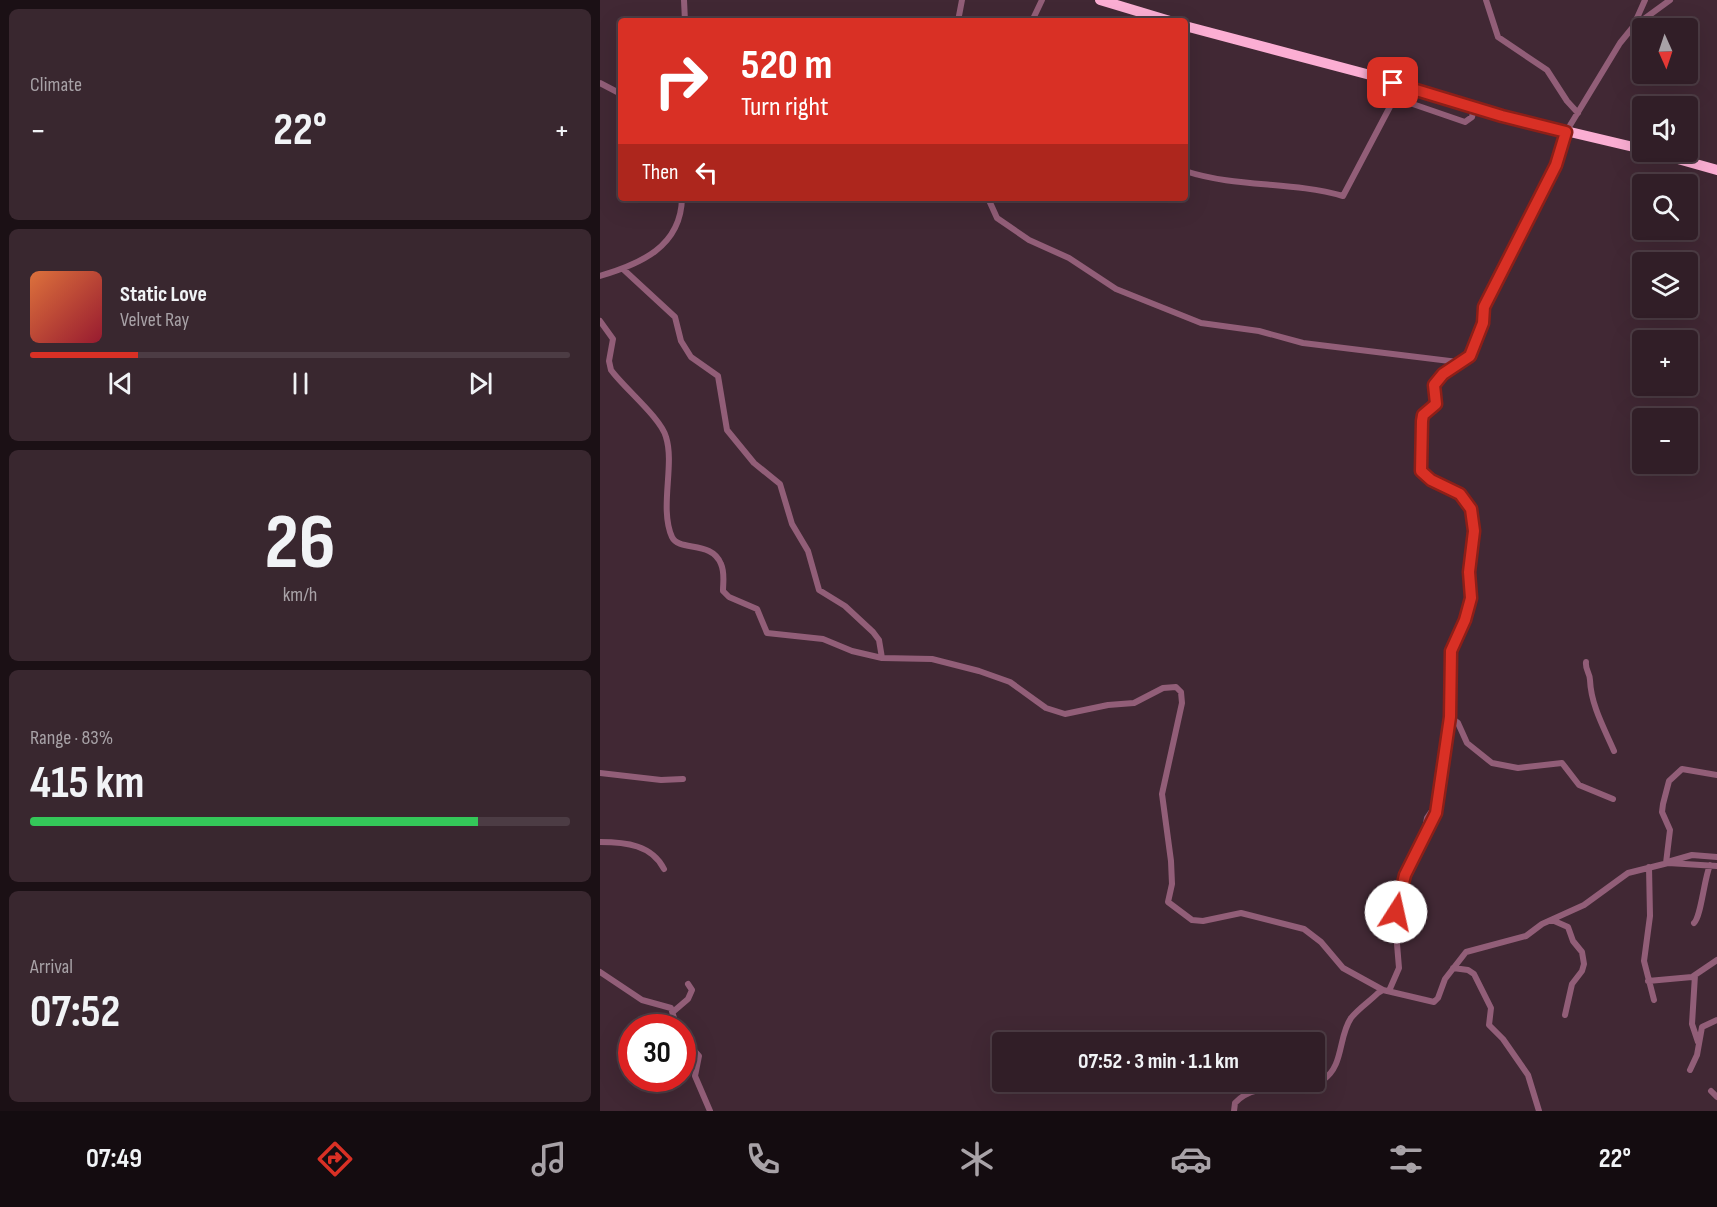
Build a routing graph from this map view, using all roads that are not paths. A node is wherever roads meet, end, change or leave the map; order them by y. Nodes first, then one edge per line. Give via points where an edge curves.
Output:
1 (684, 0) edge
2 (962, 0) edge
3 (1041, 0) edge
4 (1100, 0) edge
5 (1486, 0) edge
6 (1645, 0) edge
7 (1670, 0) edge
8 (685, 18) edge
9 (958, 18) edge
10 (1033, 18) edge
11 (1160, 18) edge
12 (1637, 18) edge
13 (1645, 18) edge
14 (1188, 27) edge
15 (1632, 28) edge
16 (600, 83) edge
17 (618, 92) edge
18 (1474, 108) junction
19 (1578, 113) junction
20 (1566, 132) junction
21 (1632, 147) edge
22 (1689, 162) edge
23 (1717, 170) edge
24 (1188, 172) edge
25 (681, 201) edge
26 (989, 201) edge
27 (623, 269) junction
28 (600, 276) edge
29 (600, 321) edge
30 (1458, 362) junction
31 (882, 658) junction
32 (1586, 662) dead end
33 (1450, 717) junction
34 (1614, 751) dead end
35 (600, 772) edge
36 (1717, 775) edge
37 (683, 779) dead end
38 (1613, 799) dead end
39 (600, 842) edge
40 (1717, 857) edge
41 (1666, 863) junction
42 (1714, 866) edge
43 (1648, 867) junction
44 (664, 869) dead end
45 (1576, 910) junction
46 (1552, 920) junction
47 (1694, 923) dead end
48 (1566, 925) junction
49 (1717, 960) edge
50 (1452, 968) junction
51 (600, 972) edge
52 (1695, 975) junction
53 (1648, 981) junction
54 (688, 984) dead end
55 (1386, 991) junction
56 (1654, 1000) dead end
57 (674, 1011) junction
58 (675, 1014) edge
59 (1566, 1015) dead end
60 (1717, 1020) edge
61 (1698, 1042) junction
62 (696, 1053) edge
63 (1690, 1070) dead end
64 (696, 1071) edge
65 (696, 1078) edge
66 (1711, 1091) dead end
67 (1717, 1098) edge
68 (710, 1111) edge
69 (1234, 1111) edge
70 (1539, 1111) edge

1 - 8 street
2 - 9 street
3 - 10 street
4 - 11 highway
5 - 19 street via 1498,37 1547,70
6 - 12 street
7 - 13 street
14 - 18 highway via 1374,76
15 - 19 street
16 - 17 street
18 - 20 highway
18 - 24 street via 1472,117 1465,122 1404,101 1393,101 1343,196 1312,189 1224,182
19 - 20 street
20 - 21 highway
20 - 30 street via 1556,165 1484,307 1473,351
22 - 23 highway
25 - 27 street via 671,237 653,254
26 - 30 street via 997,218 1029,240 1069,258 1116,289 1201,323 1259,331 1309,344
27 - 28 street
27 - 31 street via 675,317 681,341 691,357 718,376 727,430 754,463 780,484 792,524 808,551 819,590 845,606 873,632 879,640
29 - 31 street via 613,339 611,370 667,437 668,521 674,541 705,549 719,559 723,591 757,609 767,633 823,639
30 - 33 street via 1434,385 1436,404 1423,415 1420,459 1425,476 1460,494 1473,517 1469,609 1450,661
31 - 55 street via 923,658 980,671 1010,682 1046,708 1065,714 1134,703 1163,688 1179,690 1179,718 1162,794 1171,861 1168,902 1192,920 1241,913 1304,929 1343,968
32 - 34 street via 1590,693
33 - 38 street via 1458,723 1467,743 1492,762 1515,768 1562,763 1584,788
33 - 55 street via 1434,820 1405,875 1399,895 1399,968
35 - 37 street
36 - 41 street via 1682,769 1669,781 1662,810 1670,830
39 - 44 street via 652,852
40 - 41 street via 1692,855
41 - 42 street
41 - 43 street
42 - 47 street via 1703,886 1699,916
43 - 45 street via 1617,879
43 - 53 street via 1650,916 1644,961
45 - 46 street
45 - 48 street
46 - 48 street
46 - 50 street via 1526,936 1470,950
48 - 59 street via 1582,952 1584,964 1572,984
49 - 52 street
50 - 55 street via 1434,1002
50 - 70 street via 1474,974 1491,1008 1489,1025 1522,1065
51 - 57 street via 642,1000
52 - 53 street
52 - 61 street via 1692,1024
53 - 56 street
54 - 57 street via 690,996
55 - 69 street via 1352,1017 1336,1064 1325,1078 1249,1092 1235,1102
57 - 58 street
60 - 61 street via 1703,1026
61 - 63 street
62 - 64 street
65 - 68 street
66 - 67 street

